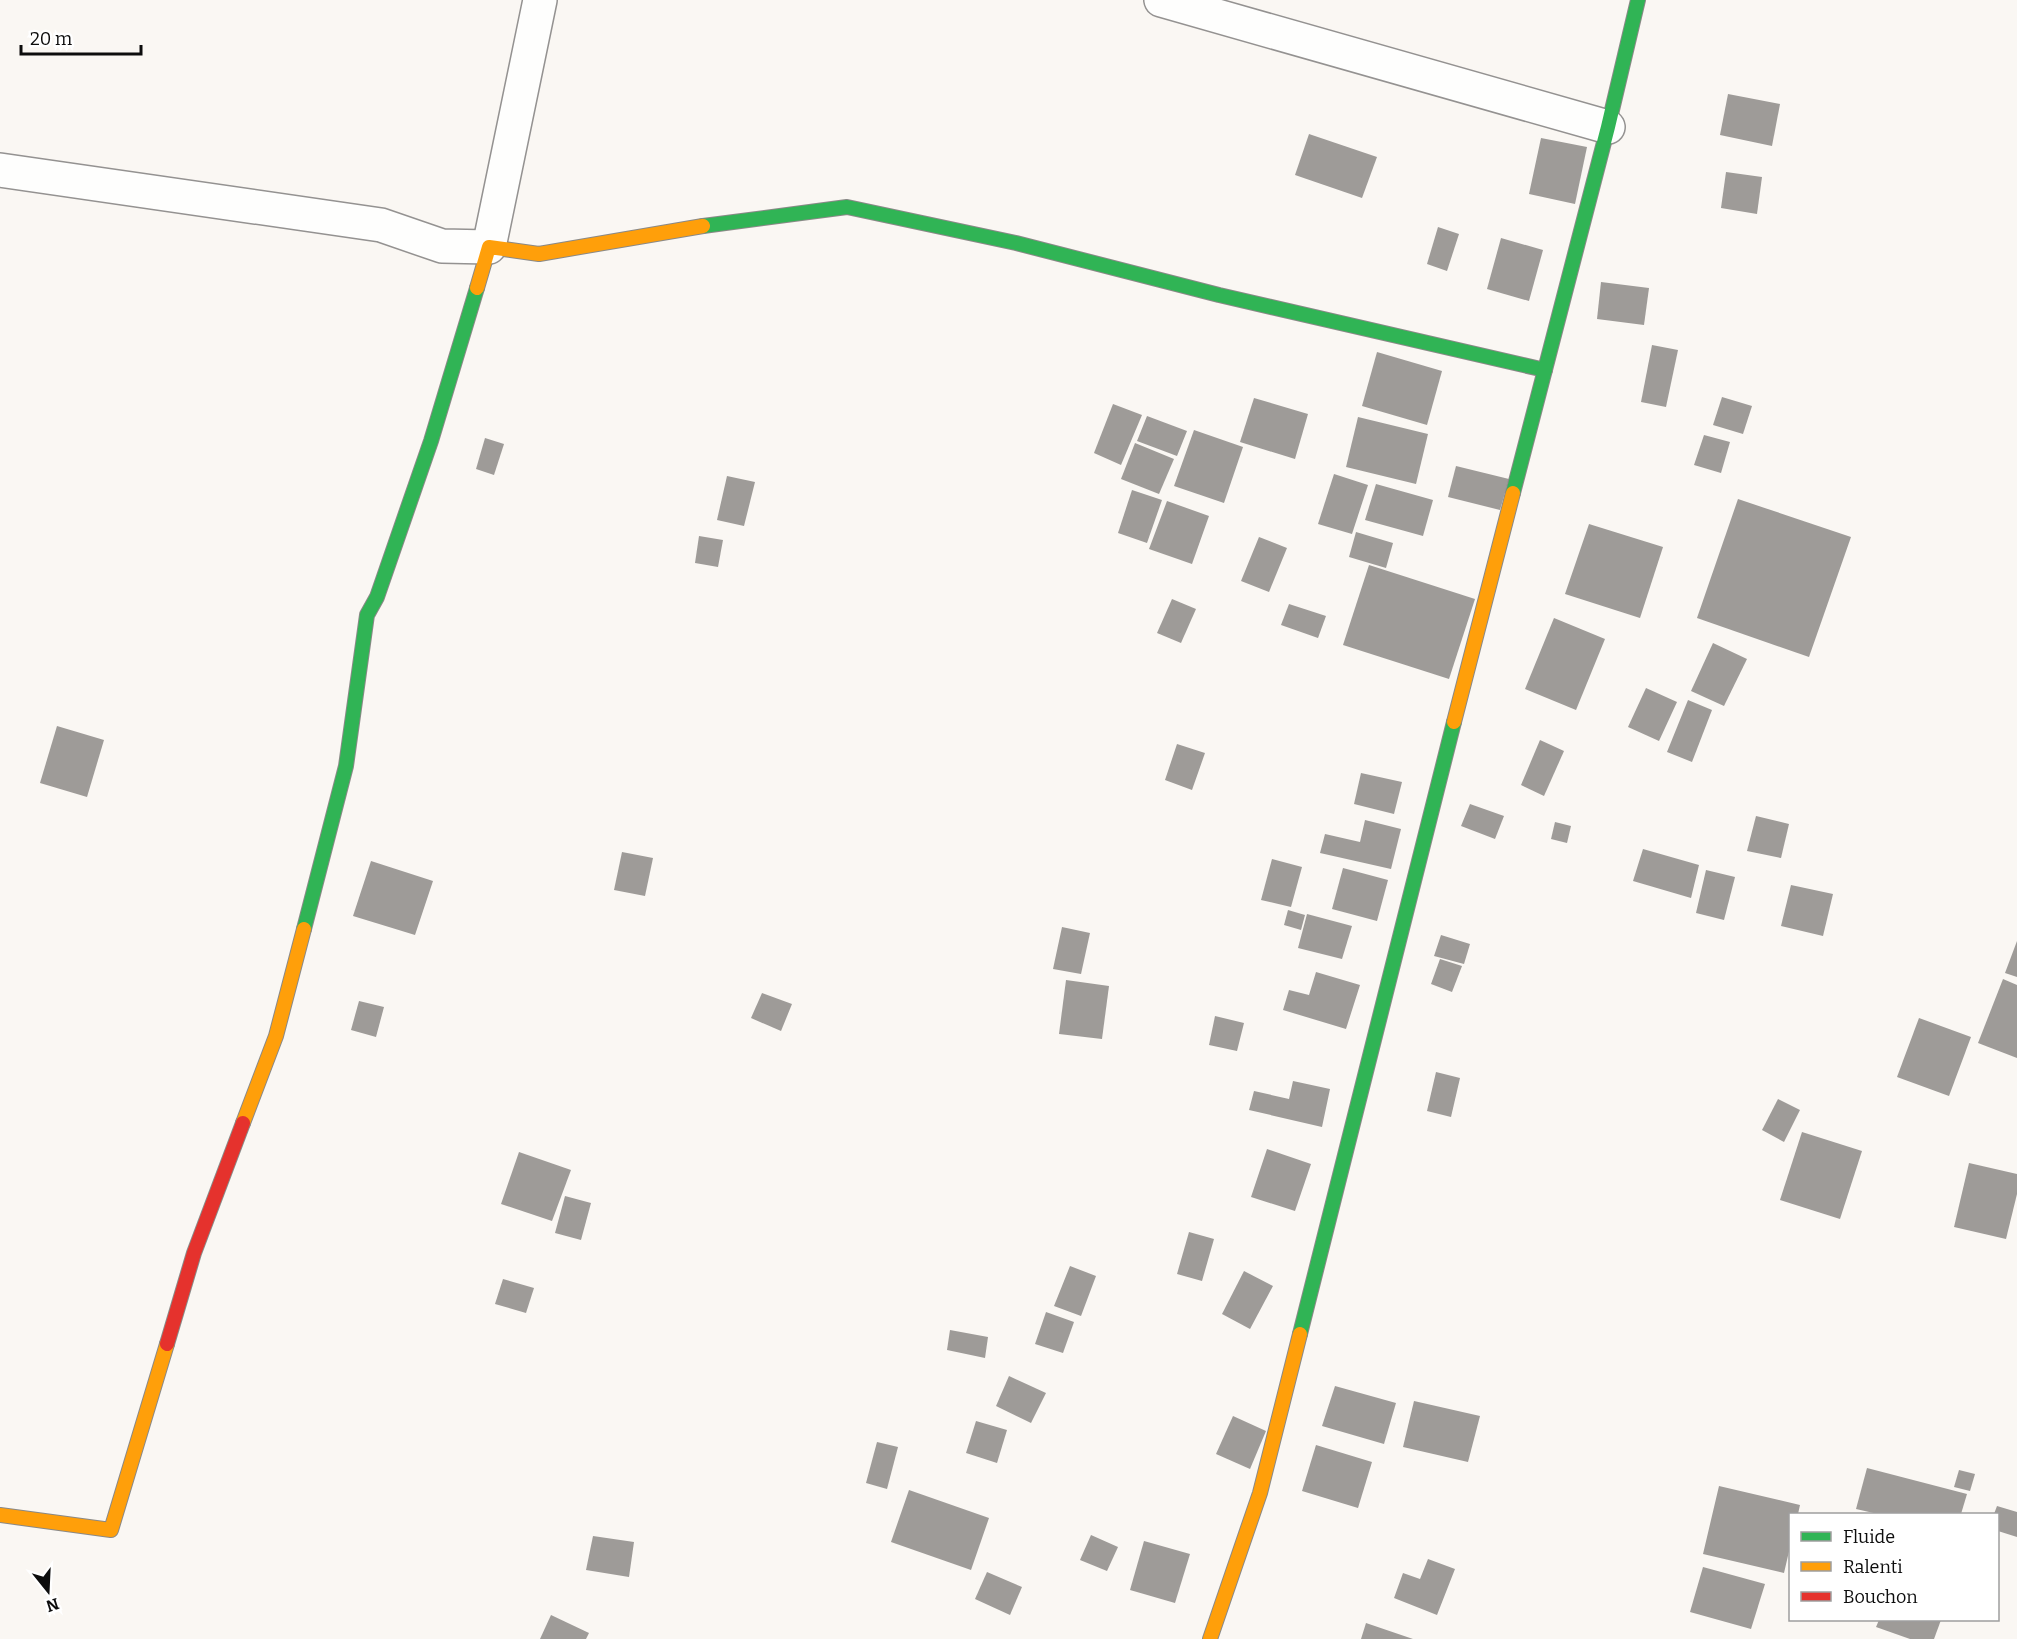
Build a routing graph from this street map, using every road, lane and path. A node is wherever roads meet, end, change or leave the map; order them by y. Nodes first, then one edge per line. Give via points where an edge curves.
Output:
1 (540, 0) edge
2 (1161, 0) edge
3 (1638, 0) edge
4 (1608, 127) junction
5 (0, 170) edge
6 (489, 247) junction
7 (1545, 370) junction
8 (0, 1515) edge
9 (1210, 1639) edge

1 - 6 street
2 - 4 street
3 - 4 street
4 - 7 street
5 - 6 street via 381,225 442,246
6 - 7 street via 539,254 847,207 1016,243
6 - 8 street via 431,441 377,597 367,615 346,766 276,1036 194,1252 111,1530
7 - 9 street via 1260,1493

